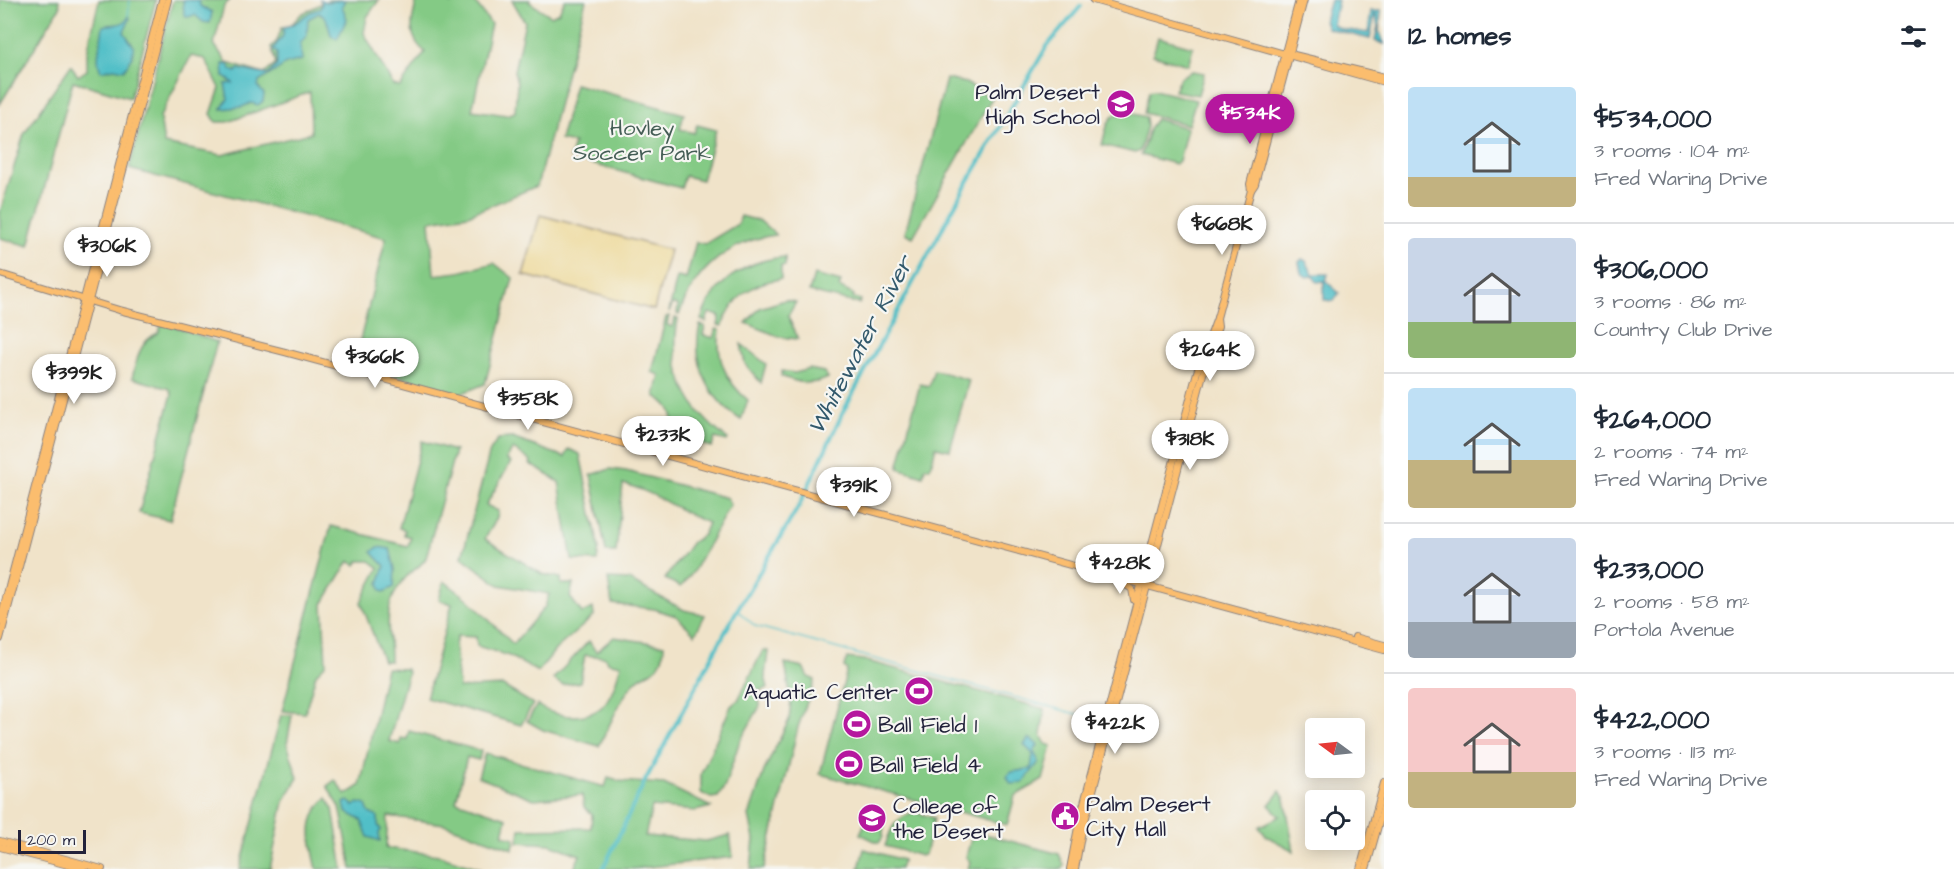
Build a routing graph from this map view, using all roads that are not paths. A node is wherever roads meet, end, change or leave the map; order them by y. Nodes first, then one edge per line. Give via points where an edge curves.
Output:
1 (162, 0) edge
2 (168, 0) edge
3 (1093, 0) edge
4 (1301, 0) edge
5 (1288, 53) junction
6 (1384, 77) edge
7 (1384, 82) edge
8 (1274, 93) junction
9 (135, 103) junction
10 (1273, 116) junction
11 (1267, 120) junction
12 (135, 123) junction
13 (129, 136) junction
14 (1264, 150) junction
15 (1251, 190) junction
16 (0, 274) edge
17 (86, 299) junction
18 (107, 304) junction
19 (1217, 318) junction
20 (78, 322) junction
21 (163, 322) junction
22 (182, 323) junction
23 (80, 335) junction
24 (238, 340) junction
25 (1197, 372) junction
26 (1194, 407) junction
27 (1182, 432) junction
28 (1181, 455) junction
29 (1157, 523) junction
30 (1155, 555) junction
31 (1107, 573) junction
32 (1144, 583) junction
33 (1132, 617) junction
34 (0, 621) edge
35 (0, 639) edge
36 (1382, 647) edge
37 (1384, 783) edge
38 (1384, 805) edge
39 (1370, 831) junction
40 (0, 841) edge
41 (0, 847) edge
42 (1369, 858) junction
43 (83, 869) edge
44 (102, 869) edge
45 (1070, 869) edge
46 (1076, 869) edge
47 (1360, 869) edge
48 (1366, 869) edge

1 - 9 main road
2 - 12 main road
3 - 5 main road
4 - 5 main road
4 - 5 main road
5 - 6 main road
5 - 7 main road
5 - 8 main road
5 - 10 main road
8 - 10 main road
8 - 11 main road
9 - 12 main road
9 - 13 main road
10 - 14 main road
11 - 14 main road
11 - 15 main road
12 - 13 main road
13 - 17 main road
14 - 15 main road
15 - 19 main road
16 - 17 main road
17 - 18 main road
17 - 20 main road
17 - 23 main road
18 - 21 main road
18 - 22 main road
19 - 25 main road
19 - 26 main road
20 - 23 main road
20 - 34 main road
21 - 22 main road
21 - 24 main road
22 - 24 main road
23 - 35 main road
24 - 31 main road
25 - 26 main road
25 - 27 main road
26 - 28 main road
27 - 28 main road
27 - 29 main road
28 - 30 main road
29 - 30 main road via 1160,525
29 - 32 main road
30 - 32 main road
31 - 32 main road
31 - 33 main road via 1134,591
32 - 33 main road
32 - 36 main road
32 - 46 main road
33 - 45 main road
37 - 39 main road
38 - 42 main road
39 - 42 main road
39 - 47 main road
40 - 44 main road
41 - 43 main road
42 - 48 main road

